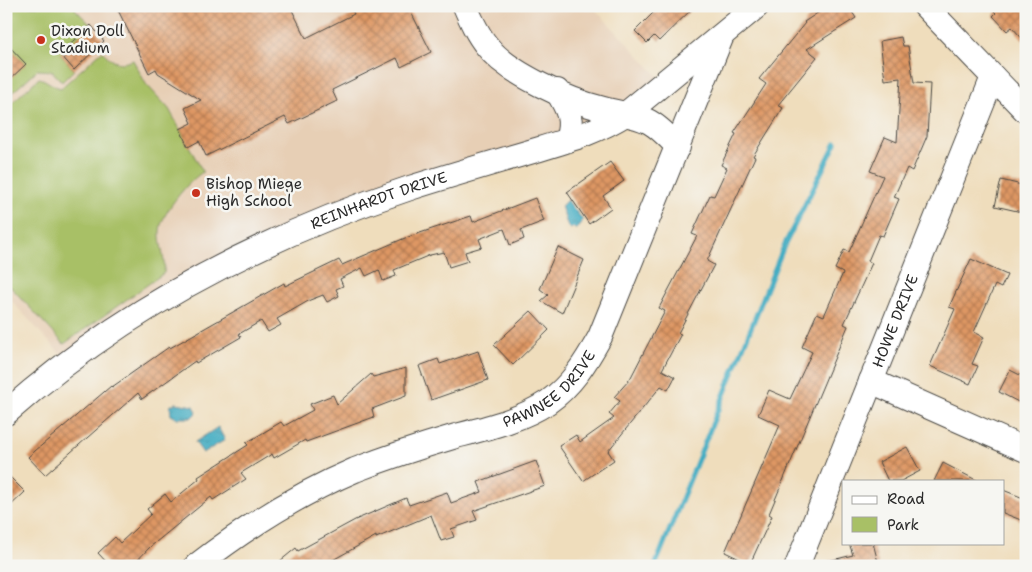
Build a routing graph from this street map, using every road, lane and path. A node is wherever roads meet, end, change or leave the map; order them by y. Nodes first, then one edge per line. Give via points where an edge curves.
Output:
1 (465, 6) edge
2 (757, 6) edge
3 (925, 6) edge
4 (722, 36) junction
5 (993, 77) junction
6 (556, 91) junction
7 (1026, 111) edge
8 (627, 113) junction
9 (567, 140) junction
10 (678, 147) junction
11 (871, 380) junction
12 (6, 414) edge
13 (1026, 450) edge
14 (196, 566) edge
15 (796, 566) edge

1 - 6 street via 487,47 514,71
2 - 4 street, REINHARDT DRIVE
3 - 5 street
4 - 8 street, REINHARDT DRIVE
4 - 10 street, PAWNEE DRIVE
5 - 7 street
5 - 11 street, HOWE DRIVE
6 - 8 street via 602,109
6 - 9 street via 568,109 572,126
8 - 9 street, REINHARDT DRIVE via 608,125
8 - 10 street via 646,118 661,128
9 - 12 street, REINHARDT DRIVE via 356,206 228,262 121,325 79,354
10 - 14 street, PAWNEE DRIVE via 600,337 586,363 562,390 530,412 410,450 307,493 256,522
11 - 13 street
11 - 15 street, HOWE DRIVE

